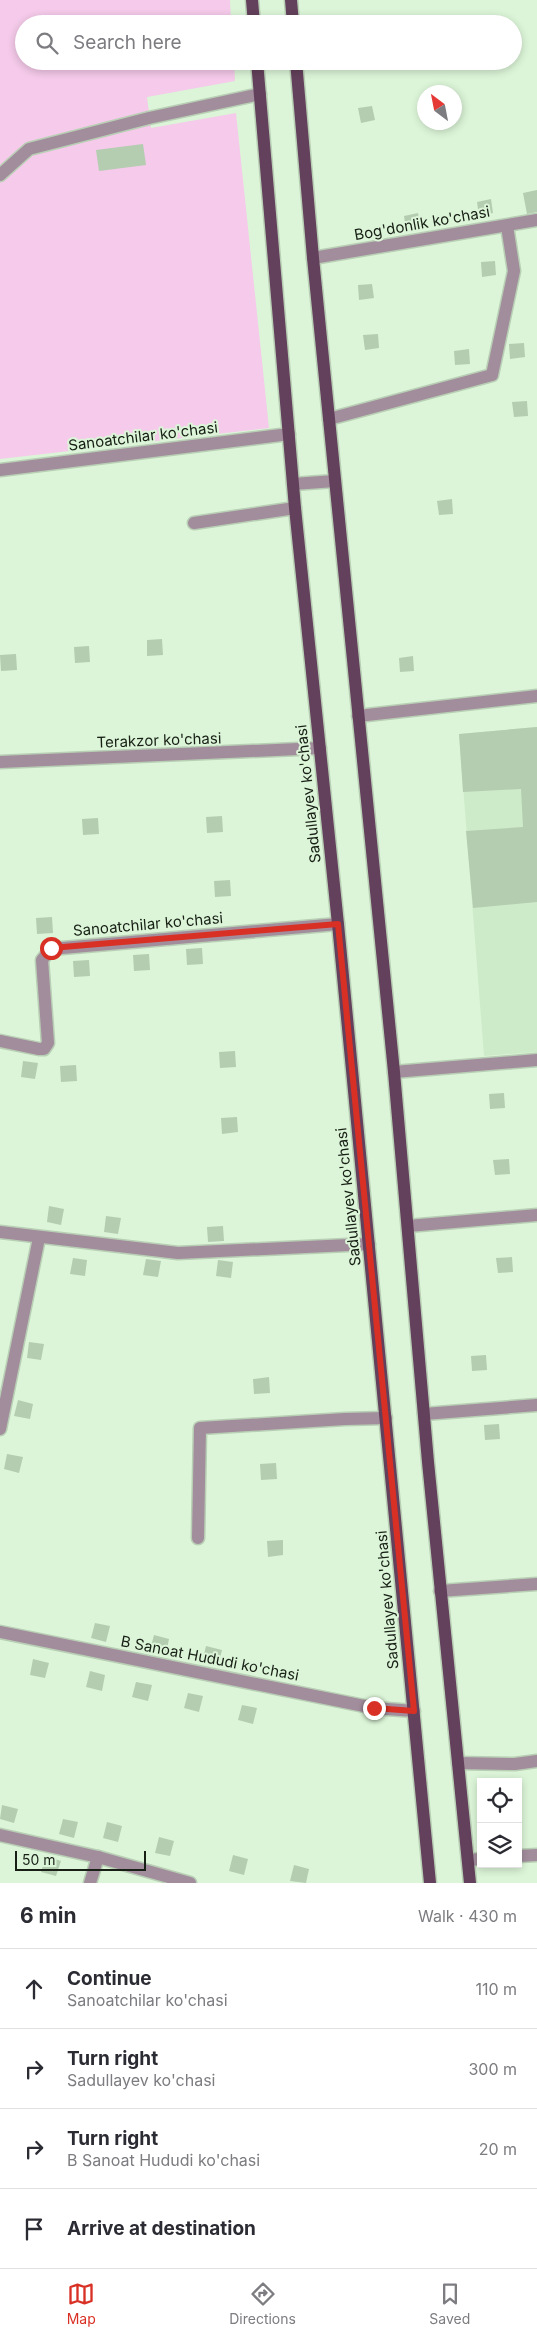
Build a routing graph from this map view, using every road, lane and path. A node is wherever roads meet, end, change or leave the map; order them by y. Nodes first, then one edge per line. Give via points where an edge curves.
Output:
1 (252, 0) edge
2 (291, 0) edge
3 (253, 15) edge
4 (292, 15) edge
5 (259, 70) edge
6 (297, 70) edge
7 (260, 94) junction
8 (0, 175) edge
9 (537, 220) edge
10 (507, 226) junction
11 (313, 258) junction
12 (329, 418) junction
13 (290, 434) junction
14 (0, 470) edge
15 (335, 481) junction
16 (293, 484) junction
17 (295, 508) junction
18 (194, 523) dead end
19 (537, 696) edge
20 (358, 716) junction
21 (320, 748) junction
22 (0, 762) edge
23 (338, 924) junction
24 (0, 1041) edge
25 (537, 1060) edge
26 (394, 1072) junction
27 (537, 1215) edge
28 (408, 1226) junction
29 (0, 1232) edge
30 (39, 1238) junction
31 (369, 1244) junction
32 (537, 1405) edge
33 (424, 1414) junction
34 (386, 1418) junction
35 (0, 1429) edge
36 (198, 1538) dead end
37 (537, 1584) edge
38 (440, 1591) junction
39 (0, 1632) edge
40 (414, 1711) junction
41 (537, 1761) edge
42 (458, 1763) junction
43 (0, 1835) edge
44 (537, 1855) edge
45 (522, 1856) edge
46 (98, 1858) junction
47 (474, 1860) edge
48 (90, 1883) edge
49 (190, 1883) edge
50 (430, 1883) edge
51 (470, 1883) edge

1 - 3 main road
2 - 4 main road
5 - 7 main road, Sadullayev ko'chasi
6 - 11 main road
7 - 8 street via 29,149
7 - 13 main road, Sadullayev ko'chasi
9 - 10 street, Bog'donlik ko'chasi
10 - 11 street, Bog'donlik ko'chasi
10 - 12 street via 514,271 492,375
11 - 12 main road
12 - 15 main road
13 - 14 street, Sanoatchilar ko'chasi
13 - 16 main road, Sadullayev ko'chasi
15 - 16 street
15 - 20 main road
16 - 17 main road, Sadullayev ko'chasi
17 - 18 street
17 - 21 main road, Sadullayev ko'chasi
19 - 20 street
20 - 26 main road
21 - 22 street, Terakzor ko'chasi
21 - 23 main road, Sadullayev ko'chasi
23 - 24 street, Sanoatchilar ko'chasi via 51,948 42,960 48,1043 44,1049 39,1049
23 - 31 main road, Sadullayev ko'chasi
25 - 26 street
26 - 28 main road
27 - 28 street
28 - 33 main road
29 - 30 street
30 - 31 street via 178,1253
30 - 35 street
31 - 34 main road, Sadullayev ko'chasi
32 - 33 street
33 - 38 main road
34 - 36 street via 200,1428
34 - 40 main road, Sadullayev ko'chasi
37 - 38 street
38 - 42 main road
39 - 40 street, B Sanoat Hududi ko'chasi via 374,1708
40 - 50 main road, Sadullayev ko'chasi
41 - 42 street
42 - 47 main road
43 - 46 street
44 - 45 street
46 - 48 street
46 - 49 street
47 - 51 main road

